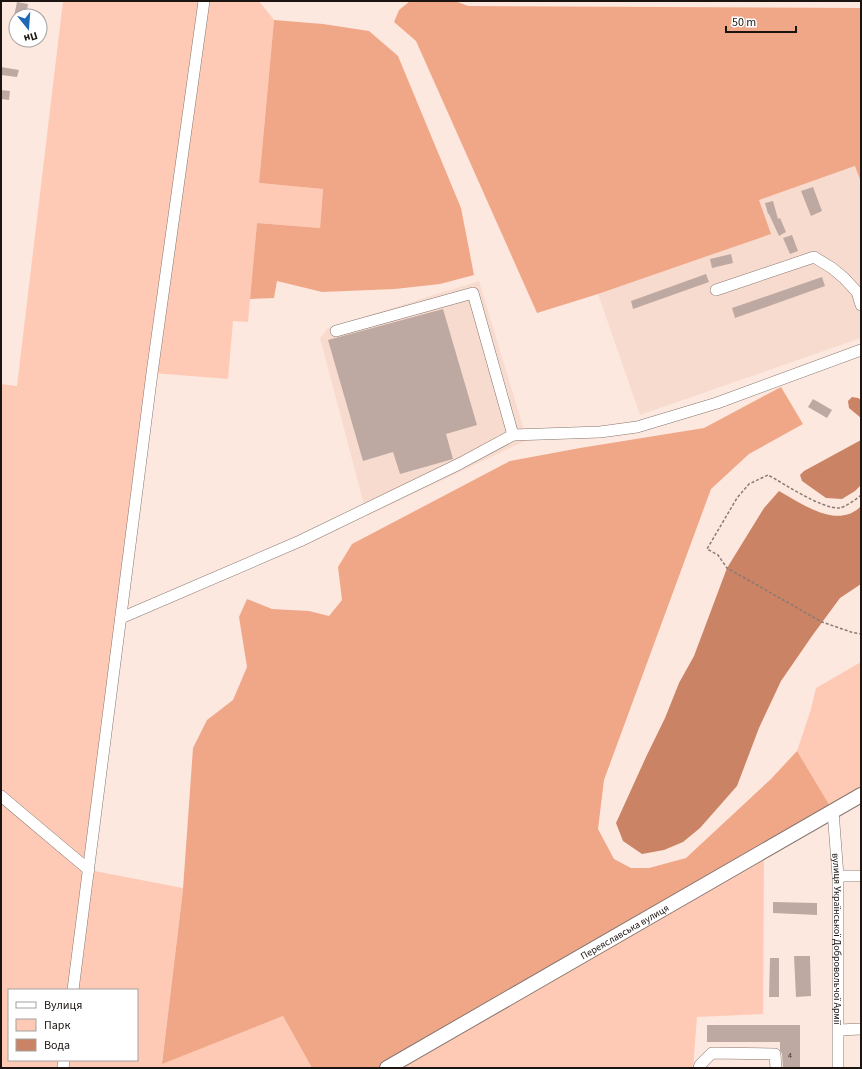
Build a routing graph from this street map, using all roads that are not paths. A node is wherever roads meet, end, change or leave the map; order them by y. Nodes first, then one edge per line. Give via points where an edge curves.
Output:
1 (204, 1) edge
2 (716, 290) dead end
3 (861, 305) edge
4 (336, 331) dead end
5 (861, 350) edge
6 (513, 435) junction
7 (121, 618) junction
8 (861, 795) edge
9 (1, 796) edge
10 (833, 811) junction
11 (89, 870) junction
12 (838, 876) junction
13 (861, 876) edge
14 (73, 989) edge
15 (861, 1029) edge
16 (839, 1030) junction
17 (387, 1068) edge
18 (700, 1068) edge
19 (776, 1068) edge
20 (838, 1068) edge

1 - 7 street
2 - 3 street via 814,257 844,278 857,292
4 - 6 street via 473,293
5 - 6 street via 717,403 637,427 600,432
6 - 7 street via 300,541
7 - 11 street
8 - 10 main road, Переяславська вулиця
9 - 11 street
10 - 12 street, вулиця Української Добровольчої Армії
10 - 17 main road, Переяславська вулиця
11 - 14 street
12 - 13 street
12 - 16 street, вулиця Української Добровольчої Армії
15 - 16 street
16 - 20 street, вулиця Української Добровольчої Армії
18 - 19 street via 712,1053 775,1054

